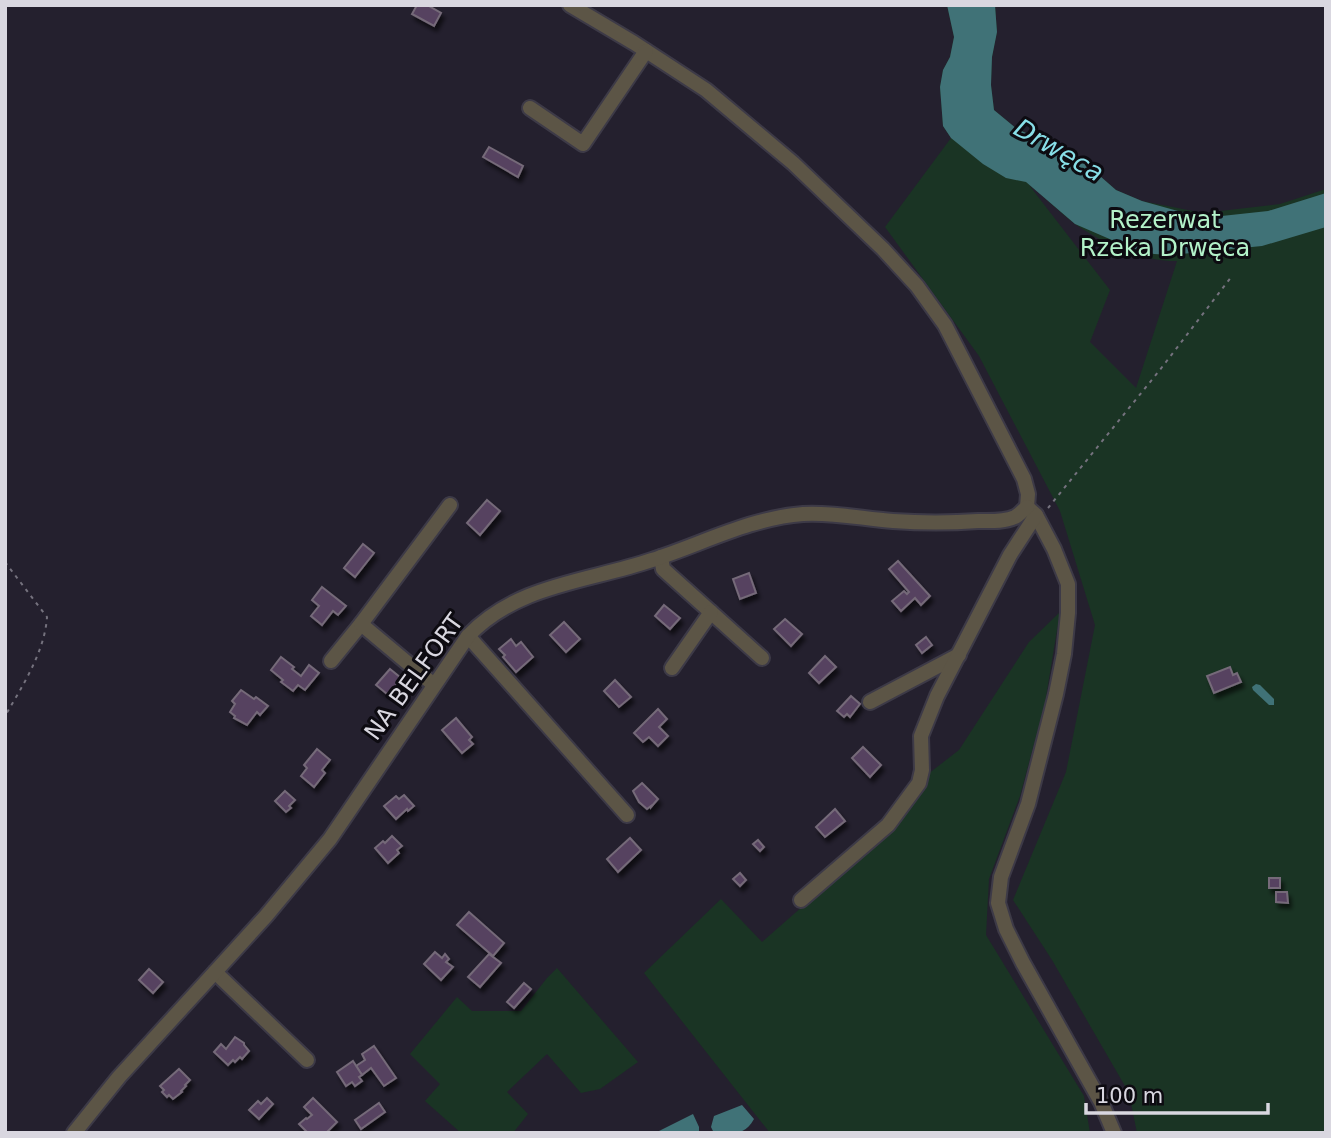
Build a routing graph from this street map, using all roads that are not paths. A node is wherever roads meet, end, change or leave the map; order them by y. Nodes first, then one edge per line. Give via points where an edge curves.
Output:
1 (570, 5) edge
2 (646, 51) junction
3 (530, 108) dead end
4 (450, 505) dead end
5 (1031, 511) junction
6 (661, 557) junction
7 (711, 612) junction
8 (360, 624) junction
9 (468, 636) junction
10 (959, 655) junction
11 (762, 658) dead end
12 (331, 661) dead end
13 (672, 668) dead end
14 (433, 685) junction
15 (870, 702) dead end
16 (627, 816) dead end
17 (802, 900) dead end
18 (215, 972) junction
19 (307, 1060) dead end
20 (74, 1133) edge
21 (1114, 1133) edge

1 - 2 street
2 - 3 street via 583,144
2 - 5 street via 706,90 793,163 917,286 945,325 1024,479
4 - 8 street
5 - 6 street, NA BELFORT via 1001,520 963,522 780,516
5 - 10 street
5 - 21 street via 1068,584 1068,614 1053,707 1028,804 1001,877 998,903 1023,963
6 - 7 street via 663,569
6 - 9 street, NA BELFORT via 523,597 490,615
7 - 11 street
7 - 13 street
8 - 12 street
8 - 14 street
9 - 14 street, NA BELFORT
9 - 16 street
10 - 15 street
10 - 17 street via 920,736 919,783 888,825
14 - 18 street, NA BELFORT via 330,839
18 - 19 street
18 - 20 street, NA BELFORT

